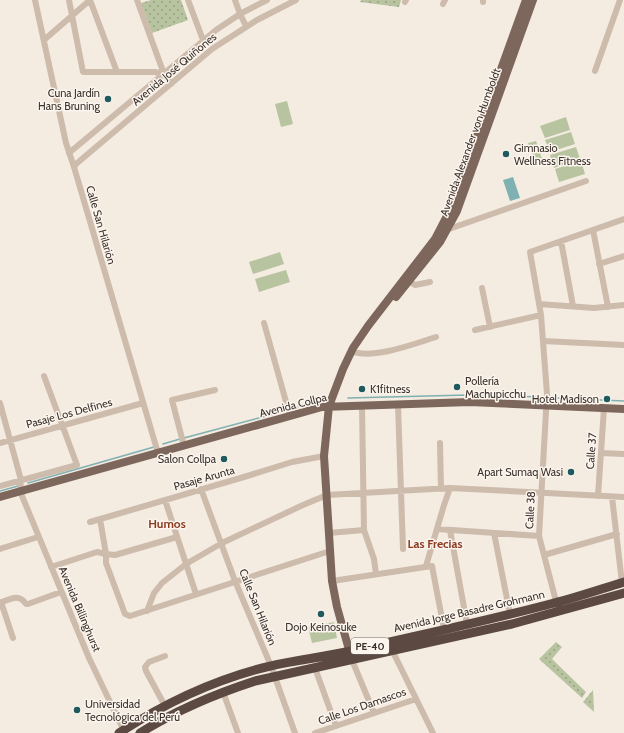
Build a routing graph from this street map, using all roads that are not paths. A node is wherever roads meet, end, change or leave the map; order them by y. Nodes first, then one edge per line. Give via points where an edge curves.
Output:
1 (34, 0) edge
2 (69, 0) edge
3 (90, 0) edge
4 (137, 0) edge
5 (188, 0) edge
6 (235, 0) edge
7 (266, 0) edge
8 (296, 0) edge
9 (526, 0) edge
10 (533, 0) edge
11 (620, 0) edge
12 (240, 14) junction
13 (72, 16) junction
14 (246, 26) junction
15 (44, 40) junction
16 (203, 40) junction
17 (595, 71) dead end
18 (117, 72) junction
19 (164, 74) junction
20 (171, 84) junction
21 (493, 102) junction
22 (69, 153) junction
23 (74, 167) junction
24 (586, 181) dead end
25 (624, 219) edge
26 (446, 227) junction
27 (593, 230) junction
28 (561, 241) junction
29 (624, 256) edge
30 (600, 264) junction
31 (407, 281) junction
32 (430, 282) dead end
33 (482, 288) dead end
34 (539, 304) junction
35 (624, 305) edge
36 (573, 306) junction
37 (608, 307) junction
38 (541, 315) junction
39 (264, 323) dead end
40 (490, 326) junction
41 (475, 330) dead end
42 (436, 337) dead end
43 (543, 341) junction
44 (624, 345) edge
45 (353, 352) junction
46 (44, 376) dead end
47 (215, 390) dead end
48 (0, 403) edge
49 (143, 403) junction
50 (398, 405) junction
51 (331, 406) junction
52 (362, 406) junction
53 (546, 406) junction
54 (604, 408) junction
55 (624, 409) edge
56 (1, 412) edge
57 (290, 416) junction
58 (62, 426) junction
59 (10, 440) junction
60 (0, 443) edge
61 (440, 443) dead end
62 (184, 446) junction
63 (158, 453) junction
64 (601, 453) junction
65 (624, 454) edge
66 (324, 456) junction
67 (21, 480) junction
68 (0, 486) edge
69 (450, 488) junction
70 (201, 489) junction
71 (441, 489) junction
72 (20, 491) junction
73 (401, 491) junction
74 (364, 493) junction
75 (541, 494) junction
76 (327, 495) junction
77 (598, 496) junction
78 (612, 496) junction
79 (0, 497) edge
80 (624, 497) edge
81 (165, 500) junction
82 (100, 519) junction
83 (90, 522) dead end
84 (364, 530) junction
85 (437, 530) junction
86 (450, 530) junction
87 (329, 533) junction
88 (494, 534) junction
89 (617, 534) junction
90 (539, 536) junction
91 (38, 537) junction
92 (177, 537) junction
93 (222, 543) junction
94 (0, 549) edge
95 (403, 549) dead end
96 (330, 551) junction
97 (106, 554) junction
98 (544, 555) junction
99 (186, 564) junction
100 (426, 566) junction
101 (51, 567) junction
102 (376, 574) junction
103 (235, 581) junction
104 (332, 581) junction
105 (623, 583) edge
106 (61, 592) junction
107 (624, 593) edge
108 (196, 594) junction
109 (556, 602) junction
110 (1, 603) edge
111 (147, 611) junction
112 (558, 612) junction
113 (510, 614) junction
114 (467, 624) junction
115 (444, 629) junction
116 (13, 638) dead end
117 (392, 650) junction
118 (351, 655) junction
119 (165, 656) dead end
120 (271, 666) junction
121 (315, 668) junction
122 (274, 676) junction
123 (223, 692) junction
124 (416, 699) junction
125 (165, 706) junction
126 (374, 712) junction
127 (336, 726) junction
128 (122, 732) edge
129 (140, 733) edge
130 (238, 733) edge
131 (295, 733) edge
132 (315, 733) edge
133 (433, 733) edge

1 - 15 street, Calle San Hilarión
2 - 13 street
3 - 13 street
3 - 18 street
4 - 19 street
5 - 16 street
6 - 12 street
7 - 12 street, Avenida José Quiñones
8 - 14 street, Avenida José Quiñones
9 - 21 main road, Avenida Alexander von Humboldt
10 - 21 main road, Avenida Alexander von Humboldt
11 - 17 street
12 - 14 street
12 - 16 street, Avenida José Quiñones
13 - 15 street
13 - 18 street via 83,72
14 - 20 street, Avenida José Quiñones via 212,49
15 - 22 street, Calle San Hilarión
16 - 19 street, Avenida José Quiñones
18 - 19 street
19 - 20 street
19 - 22 street, Avenida José Quiñones
20 - 23 street, Avenida José Quiñones
21 - 26 main road, Avenida Alexander von Humboldt via 454,200
22 - 23 street, Calle San Hilarión
23 - 49 street, Calle San Hilarión
24 - 26 street
25 - 27 street
26 - 31 main road, Avenida Alexander von Humboldt
27 - 28 street
27 - 30 street
28 - 34 street, Calle 38 via 530,252
28 - 36 street
29 - 30 street
30 - 37 street
31 - 32 street via 415,285
31 - 45 main road, Avenida Alexander von Humboldt via 368,326
33 - 40 street
34 - 36 street
34 - 38 street, Calle 38
35 - 37 street
36 - 37 street
38 - 40 street
38 - 43 street, Calle 38
39 - 57 street
40 - 41 street
42 - 45 street via 370,354
43 - 44 street
43 - 53 street, Calle 38
45 - 51 main road, Avenida Alexander von Humboldt via 340,376
46 - 58 street
47 - 62 street via 172,400
48 - 56 street
49 - 58 street, Pasaje Los Delfines
49 - 63 street, Calle San Hilarión
50 - 52 main road, Avenida Collpa
50 - 53 main road, Avenida Collpa via 470,402
50 - 73 street
51 - 52 main road, Avenida Collpa
51 - 57 main road, Avenida Collpa
51 - 66 main road, Avenida Alexander von Humboldt
52 - 74 street
53 - 54 main road, Avenida Collpa
53 - 75 street, Calle 38
54 - 55 main road, Avenida Collpa
54 - 64 street, Calle 37
56 - 59 street
57 - 62 main road, Avenida Collpa
58 - 59 street, Pasaje Los Delfines
58 - 67 street via 77,465
59 - 60 street, Pasaje Los Delfines
59 - 67 street
61 - 71 street
62 - 63 main road, Avenida Collpa
63 - 72 main road, Avenida Collpa
64 - 65 street
64 - 77 street, Calle 37
66 - 70 street, Pasaje Arunta via 292,462
66 - 76 main road, Avenida Alexander von Humboldt
67 - 68 street
67 - 72 street
69 - 71 street
69 - 75 street
69 - 85 street
70 - 81 street, Pasaje Arunta
70 - 93 street, Calle San Hilarión
71 - 73 street
72 - 79 main road, Avenida Collpa
72 - 91 street, Avenida Billinghurst
73 - 74 street
73 - 95 street
74 - 76 street
74 - 84 street
75 - 77 street
75 - 90 street, Calle 38
76 - 87 main road, Avenida Alexander von Humboldt
76 - 93 street
77 - 78 street
78 - 80 street
78 - 89 street
81 - 82 street, Pasaje Arunta
81 - 92 street
82 - 83 street, Pasaje Arunta
82 - 97 street
84 - 87 street
84 - 102 street via 374,559
85 - 86 street
85 - 100 street
86 - 88 street
86 - 114 street
87 - 96 main road, Avenida Alexander von Humboldt
88 - 90 street
88 - 113 street
89 - 98 street
89 - 105 street
90 - 98 street, Calle 38
91 - 94 street
91 - 101 street, Avenida Billinghurst
92 - 97 street via 115,555
92 - 99 street
93 - 99 street
93 - 103 street, Calle San Hilarión
96 - 103 street
96 - 104 main road, Avenida Alexander von Humboldt
97 - 101 street via 97,552
97 - 111 street via 106,563 125,614 130,616
98 - 109 street, Calle 38
99 - 108 street
99 - 111 street via 162,582 154,593
100 - 102 street
100 - 115 street via 432,566
101 - 106 street, Avenida Billinghurst
102 - 104 street
103 - 108 street
103 - 120 street, Calle San Hilarión
104 - 118 main road, Avenida Alexander von Humboldt
105 - 109 highway, Avenida Jorge Basadre Grohmann / PE-40
106 - 110 street via 28,604 18,597
106 - 128 street, Avenida Billinghurst
107 - 112 highway, Avenida Jorge Basadre Grohmann / PE-40
108 - 111 street
109 - 112 street, Calle 38
109 - 113 highway, Avenida Jorge Basadre Grohmann / PE-40
110 - 116 street
112 - 117 highway, Avenida Jorge Basadre Grohmann / PE-40
113 - 114 highway, Avenida Jorge Basadre Grohmann / PE-40
114 - 115 highway, Avenida Jorge Basadre Grohmann / PE-40
115 - 118 highway, Avenida Jorge Basadre Grohmann / PE-40
117 - 118 highway, Avenida Jorge Basadre Grohmann / PE-40
117 - 124 street
118 - 120 highway, Avenida Jorge Basadre Grohmann / PE-40
118 - 121 highway, Avenida Jorge Basadre Grohmann / PE-40
118 - 126 street, Avenida Alexander von Humboldt
119 - 125 street via 149,662 145,668
120 - 122 street, Calle San Hilarión
120 - 125 highway, Avenida Jorge Basadre Grohmann / PE-40 via 214,683
121 - 122 highway, Avenida Jorge Basadre Grohmann / PE-40
121 - 127 street
122 - 123 highway, Avenida Jorge Basadre Grohmann / PE-40
122 - 131 street, Calle San Hilarión
123 - 129 highway, Avenida Jorge Basadre Grohmann / PE-40 via 170,715
123 - 130 street
124 - 126 street, Calle Los Damascos
124 - 133 street
125 - 128 highway, Avenida Jorge Basadre Grohmann / PE-40
126 - 127 street, Calle Los Damascos
127 - 132 street, Calle Los Damascos

